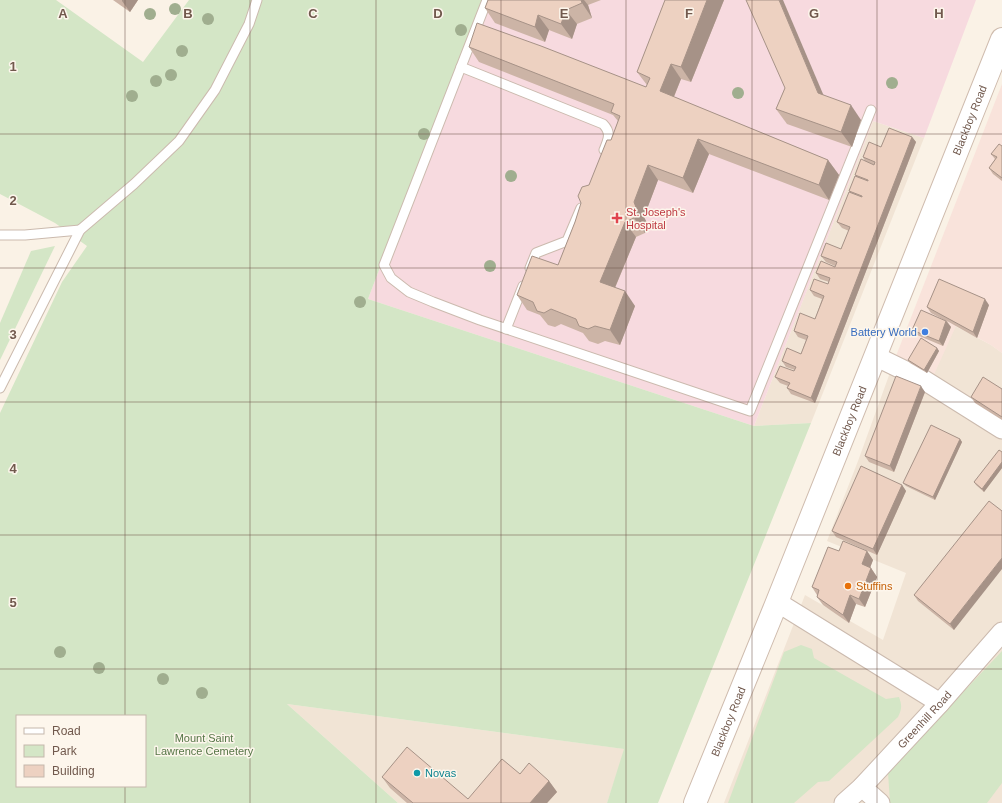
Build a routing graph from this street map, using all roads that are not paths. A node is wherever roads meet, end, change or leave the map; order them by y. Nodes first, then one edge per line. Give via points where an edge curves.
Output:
1 (257, 0) edge
2 (487, 0) edge
3 (1002, 39) edge
4 (461, 67) junction
5 (871, 110) dead end
6 (600, 160) edge
7 (585, 197) edge
8 (80, 230) junction
9 (0, 235) edge
10 (506, 330) junction
11 (875, 356) junction
12 (0, 388) edge
13 (1002, 429) edge
14 (777, 602) junction
15 (1002, 632) edge
16 (940, 703) junction
17 (862, 786) junction
18 (695, 803) edge
19 (844, 803) edge
20 (880, 803) edge

1 - 8 lane via 249,24 215,90 179,141
2 - 4 lane
3 - 11 main road, Blackboy Road
4 - 6 lane via 603,124 608,128 610,137
4 - 10 lane via 384,265 391,278 408,292
5 - 10 lane via 750,412
7 - 10 lane via 567,241 536,253
8 - 9 lane
8 - 12 lane
11 - 13 street via 924,380
11 - 14 main road, Blackboy Road
14 - 16 street
14 - 18 main road, Blackboy Road
15 - 16 street, Greenhill Road
16 - 17 street, Greenhill Road
17 - 19 street, Greenhill Road
17 - 20 street

